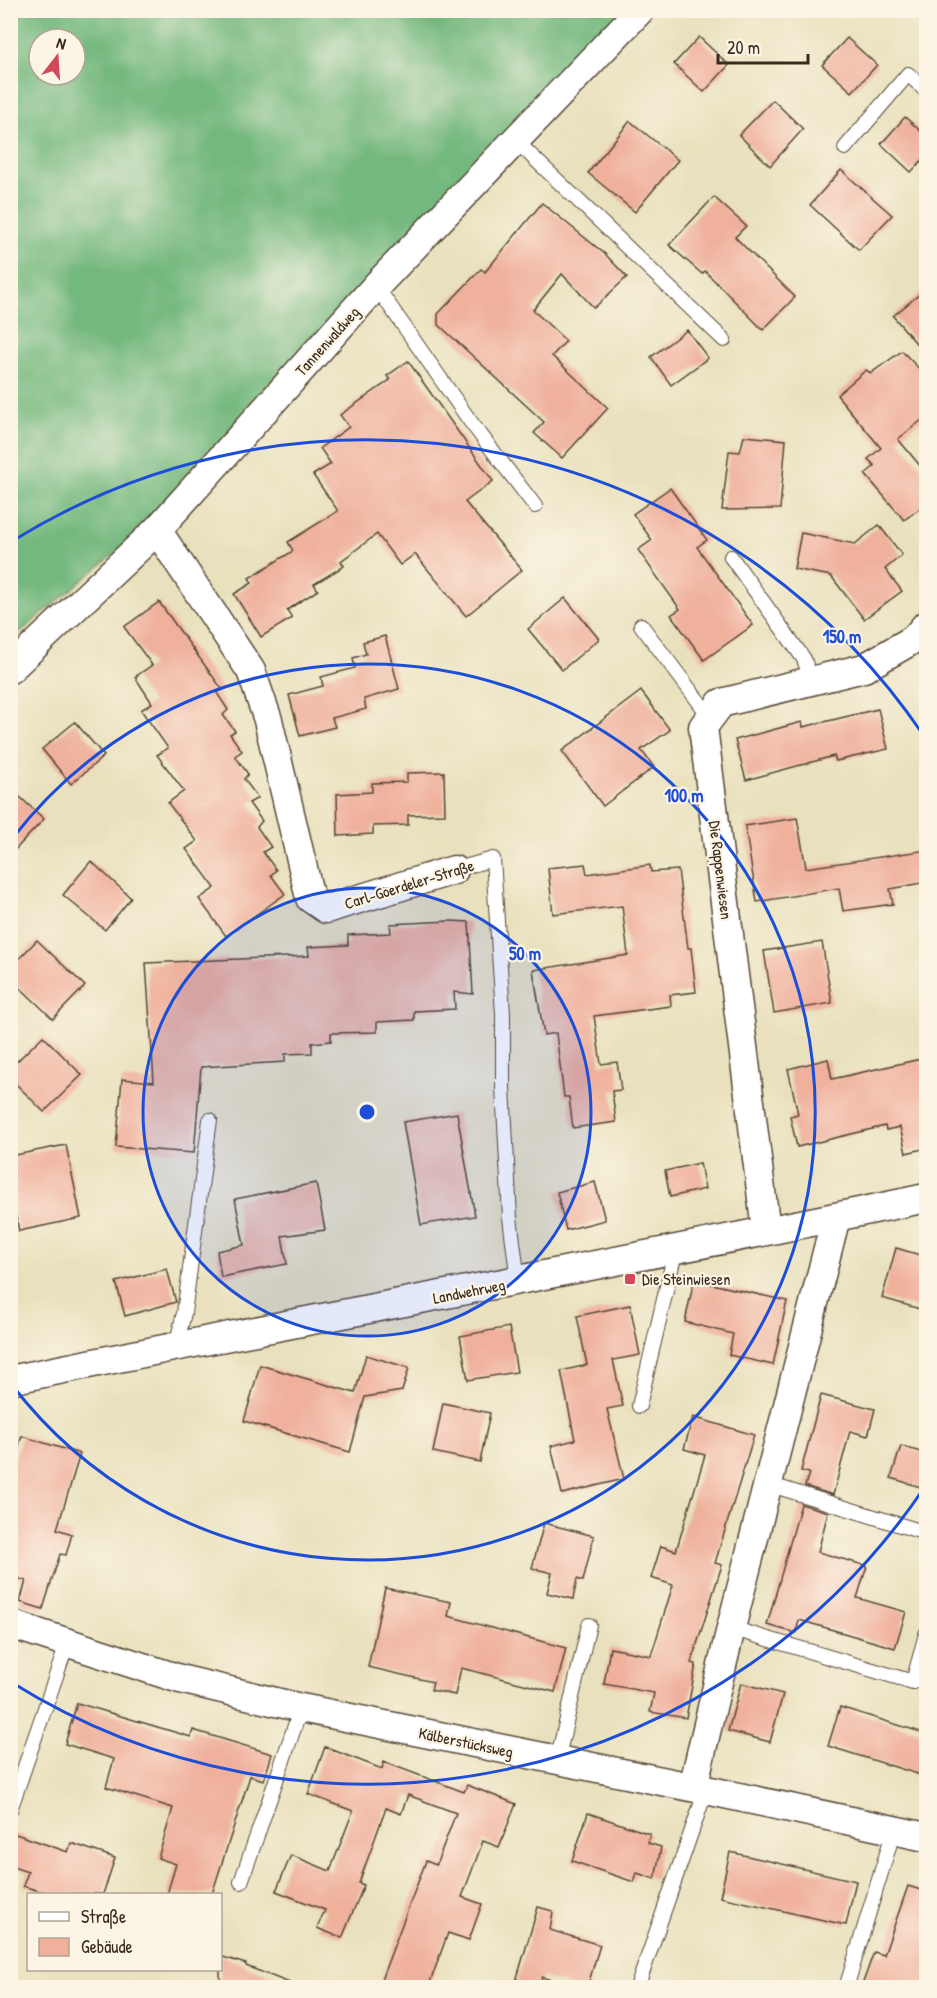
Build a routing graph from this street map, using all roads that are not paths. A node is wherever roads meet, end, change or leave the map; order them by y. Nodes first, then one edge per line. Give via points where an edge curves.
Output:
1 (640, 10) edge
2 (927, 91) edge
3 (516, 141) junction
4 (845, 148) dead end
5 (376, 286) junction
6 (724, 340) dead end
7 (536, 506) dead end
8 (156, 530) junction
9 (731, 557) dead end
10 (641, 625) dead end
11 (927, 625) edge
12 (10, 669) edge
13 (811, 681) junction
14 (711, 718) junction
15 (454, 870) joint
16 (210, 1120) dead end
17 (927, 1198) edge
18 (836, 1217) junction
19 (766, 1230) junction
20 (676, 1248) junction
21 (518, 1281) junction
22 (176, 1346) junction
23 (10, 1380) edge
24 (639, 1406) dead end
25 (768, 1484) junction
26 (927, 1533) edge
27 (10, 1624) edge
28 (589, 1624) dead end
29 (730, 1628) junction
30 (927, 1634) edge
31 (67, 1644) junction
32 (301, 1708) junction
33 (557, 1761) junction
34 (700, 1788) junction
35 (10, 1810) edge
36 (894, 1830) junction
37 (927, 1837) edge
38 (241, 1882) dead end
39 (637, 1988) edge
40 (846, 1988) edge

1 - 3 street, Tannenwaldweg
2 - 4 lane via 908,74
3 - 5 street, Tannenwaldweg
3 - 6 lane
5 - 7 lane via 470,421
5 - 8 street, Tannenwaldweg
8 - 12 street, Tannenwaldweg
8 - 15 street, Carl-Goerdeler-Straße via 251,671 268,720 310,898 326,909
9 - 13 lane via 804,659
10 - 14 lane
11 - 13 street via 914,639 864,668
13 - 14 street via 721,703
14 - 19 street, Die Rappenwiesen via 703,727
15 - 21 lane, Carl-Goerdeler-Straße via 493,859 510,1218
16 - 22 lane
17 - 18 street, Landwehrweg
18 - 19 street, Landwehrweg
18 - 25 street
19 - 20 street, Landwehrweg
20 - 21 street, Landwehrweg
20 - 24 lane
21 - 22 street, Landwehrweg
22 - 23 street, Landwehrweg
25 - 26 lane
25 - 29 street
27 - 31 street, Kälberstücksweg
28 - 33 lane
29 - 30 lane via 913,1682
29 - 34 street
31 - 32 street, Kälberstücksweg via 180,1679
31 - 35 lane
32 - 33 street, Kälberstücksweg
32 - 38 lane
33 - 34 street, Kälberstücksweg
34 - 36 street, Kälberstücksweg
34 - 39 lane
36 - 37 street, Kälberstücksweg
36 - 40 lane

